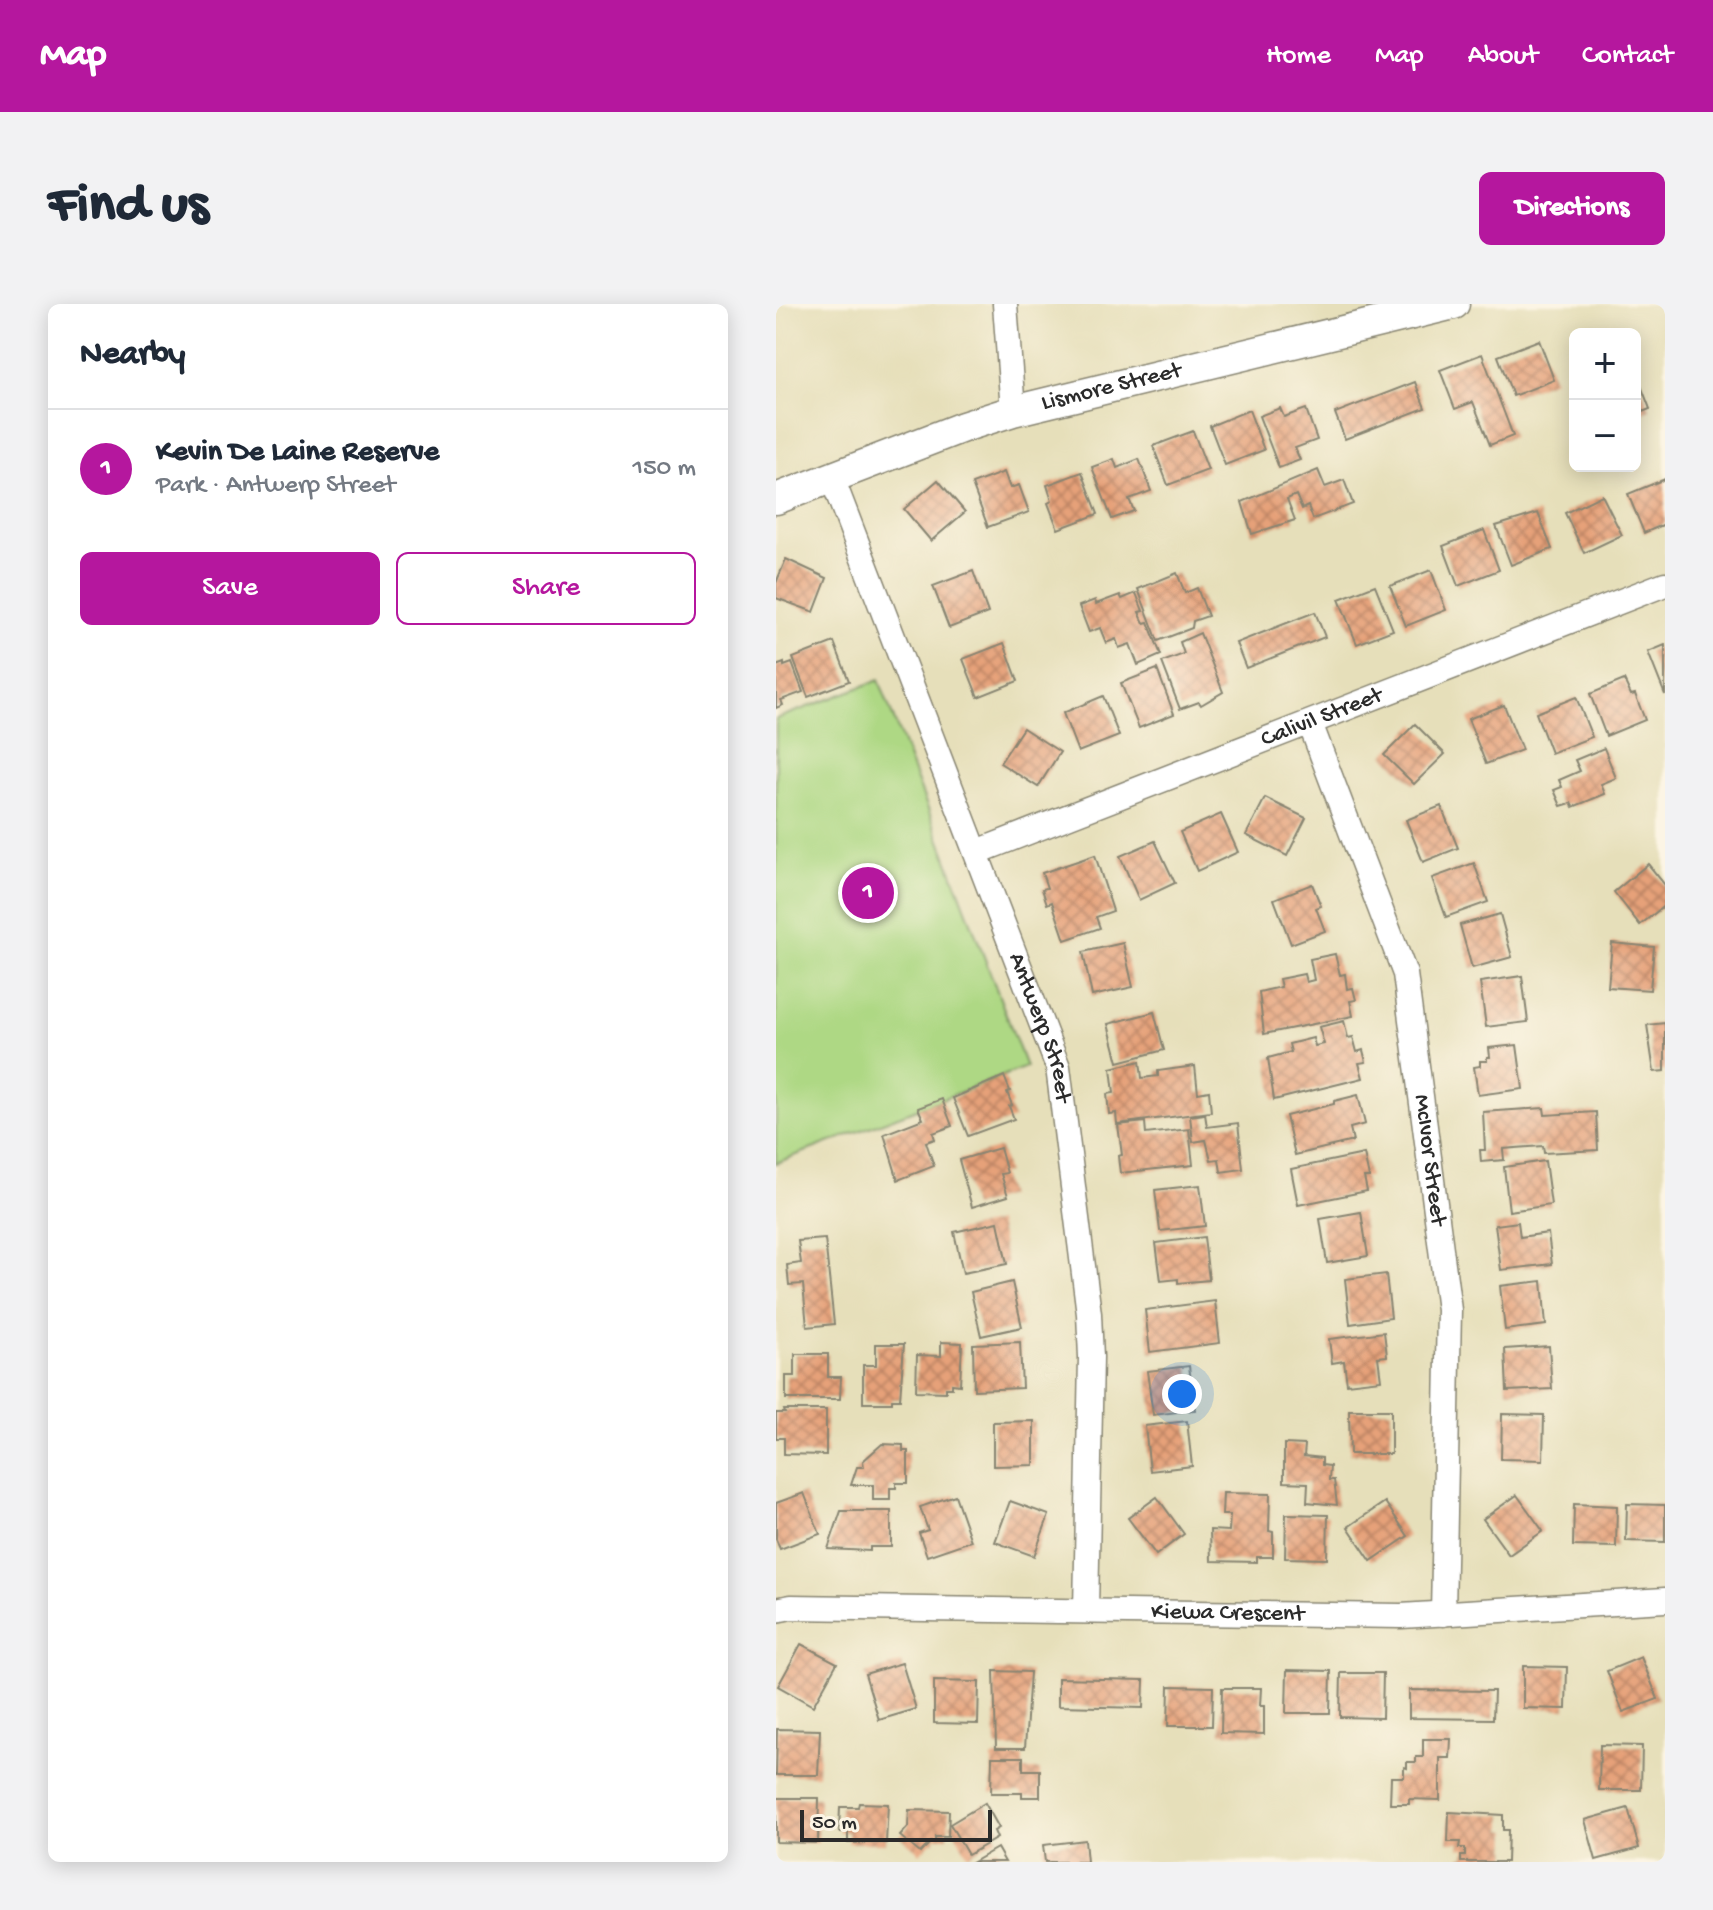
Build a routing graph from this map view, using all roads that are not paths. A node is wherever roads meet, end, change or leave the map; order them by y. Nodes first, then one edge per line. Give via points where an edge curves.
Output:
1 (1005, 304) edge
2 (1454, 304) edge
3 (1381, 313) edge
4 (1013, 411) junction
5 (832, 478) junction
6 (776, 499) edge
7 (1665, 584) edge
8 (1310, 723) junction
9 (977, 852) junction
10 (1665, 1600) edge
11 (781, 1607) edge
12 (1086, 1610) junction
13 (1443, 1614) junction

1 - 4 street
2 - 3 street, Lismore Street
3 - 4 street, Lismore Street
4 - 5 street, Lismore Street
5 - 6 street, Lismore Street
5 - 9 street, Antwerp Street
7 - 8 street, Calivil Street
8 - 9 street, Calivil Street
8 - 13 street, McIvor Street via 1405,974 1449,1310
9 - 12 street, Antwerp Street via 1058,1067 1090,1328
10 - 13 street, Kiewa Crescent
11 - 12 street, Kiewa Crescent
12 - 13 street, Kiewa Crescent

